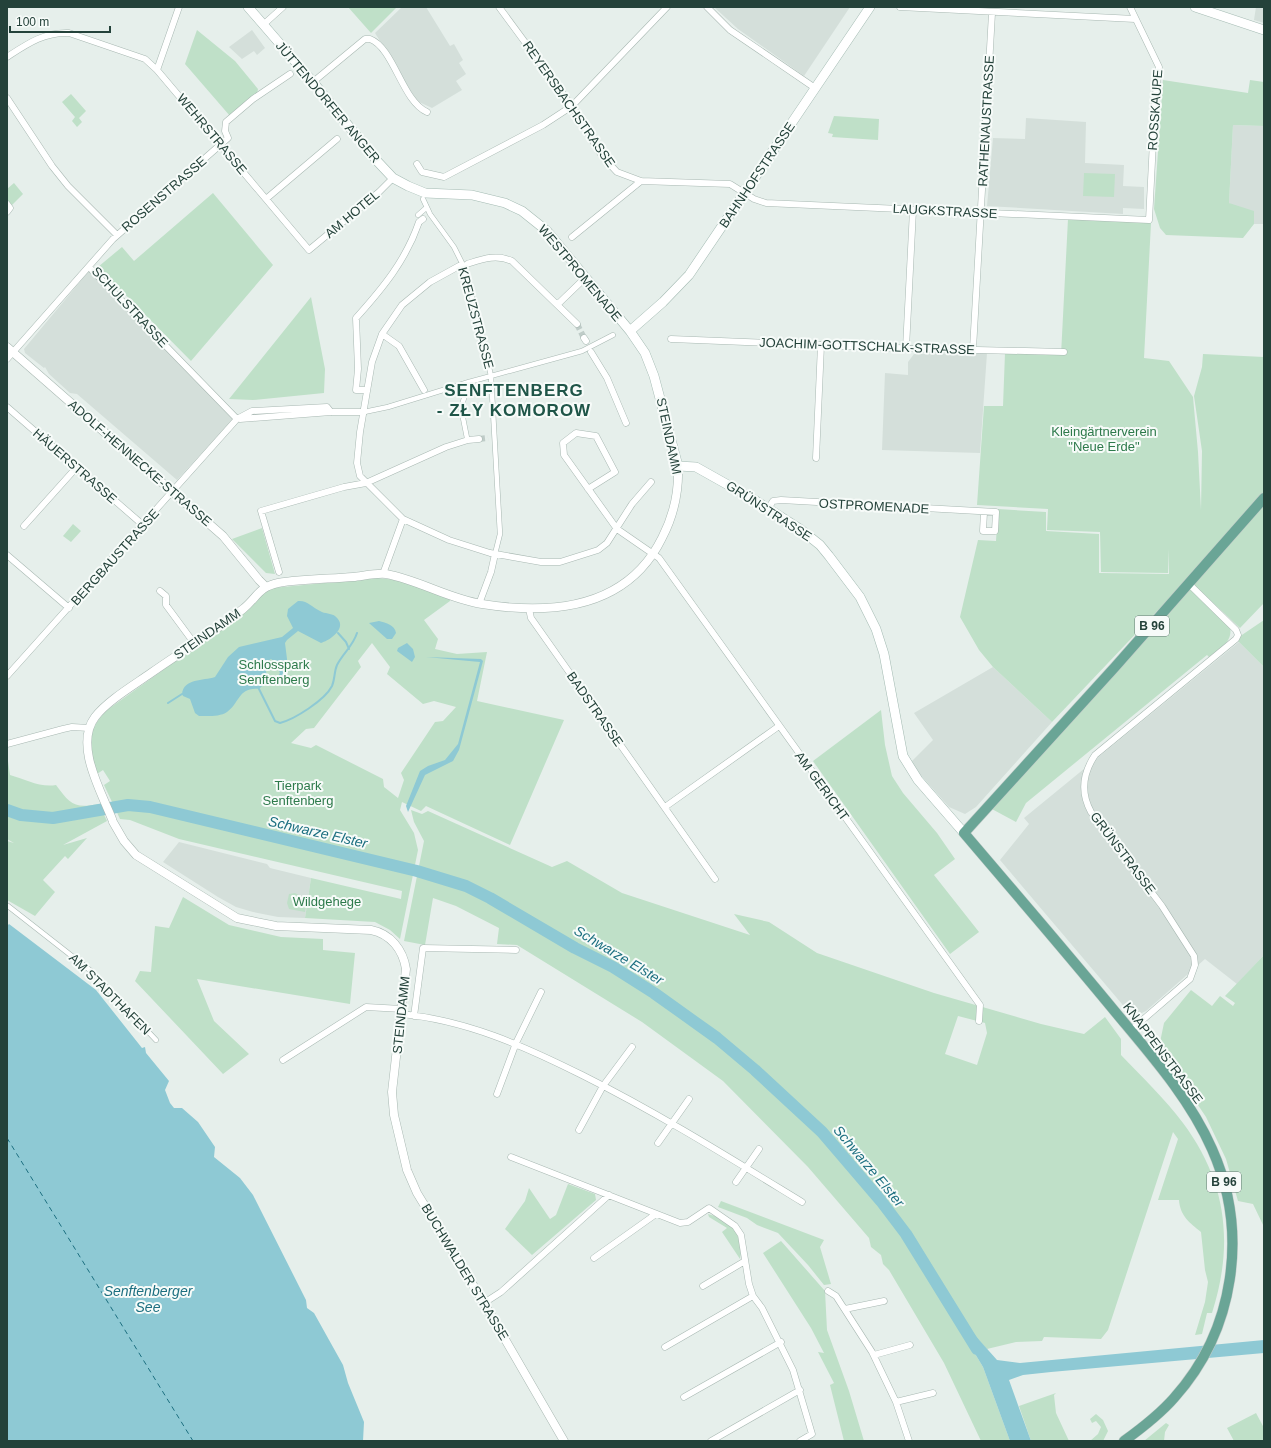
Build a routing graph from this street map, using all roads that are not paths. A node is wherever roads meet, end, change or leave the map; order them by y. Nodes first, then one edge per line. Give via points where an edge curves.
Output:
1 (179, 7) edge
2 (248, 7) edge
3 (283, 7) edge
4 (499, 7) edge
5 (667, 7) edge
6 (707, 7) edge
7 (870, 7) edge
8 (900, 7) edge
9 (1130, 7) edge
10 (1195, 7) edge
11 (992, 13) junction
12 (1136, 19) junction
13 (263, 25) junction
14 (1264, 30) edge
15 (7, 57) edge
16 (157, 70) junction
17 (290, 74) dead end
18 (313, 82) junction
19 (815, 88) junction
20 (7, 98) edge
21 (572, 106) junction
22 (427, 112) dead end
23 (337, 139) dead end
24 (221, 144) junction
25 (417, 164) dead end
26 (393, 178) junction
27 (642, 181) junction
28 (745, 192) junction
29 (266, 198) junction
30 (423, 199) dead end
31 (426, 208) junction
32 (913, 210) junction
33 (981, 213) junction
34 (430, 214) junction
35 (420, 217) junction
36 (1149, 220) joint
37 (117, 235) junction
38 (572, 237) dead end
39 (309, 250) joint
40 (463, 265) junction
41 (89, 267) junction
42 (585, 278) junction
43 (558, 304) junction
44 (577, 324) tunnel mouth
45 (630, 331) junction
46 (382, 334) junction
47 (613, 335) dead end
48 (585, 340) tunnel mouth
49 (671, 340) dead end
50 (821, 345) junction
51 (906, 348) junction
52 (973, 349) junction
53 (10, 350) edge
54 (590, 350) junction
55 (1064, 352) dead end
56 (7, 359) edge
57 (491, 376) junction
58 (469, 382) junction
59 (367, 390) junction
60 (425, 392) junction
61 (7, 407) edge
62 (364, 412) junction
63 (237, 419) junction
64 (626, 424) dead end
65 (467, 439) junction
66 (479, 439) tunnel mouth
67 (816, 458) dead end
68 (678, 466) junction
69 (76, 468) junction
70 (651, 482) dead end
71 (366, 483) junction
72 (588, 489) junction
73 (173, 492) junction
74 (1264, 498) edge
75 (768, 509) junction
76 (984, 512) dead end
77 (403, 519) junction
78 (142, 525) junction
79 (24, 526) dead end
80 (617, 528) junction
81 (495, 554) junction
82 (7, 555) edge
83 (654, 555) junction
84 (279, 572) dead end
85 (383, 574) junction
86 (1189, 584) junction
87 (266, 586) junction
88 (160, 591) dead end
89 (479, 604) junction
90 (69, 608) junction
91 (529, 609) junction
92 (194, 643) junction
93 (7, 676) edge
94 (779, 726) junction
95 (89, 728) junction
96 (7, 744) edge
97 (665, 807) junction
98 (964, 834) junction
99 (715, 879) dead end
100 (8, 906) edge
101 (516, 950) dead end
102 (541, 992) dead end
103 (402, 1012) junction
104 (414, 1016) junction
105 (979, 1021) dead end
106 (1131, 1030) junction
107 (156, 1040) dead end
108 (516, 1044) junction
109 (632, 1047) dead end
110 (283, 1060) dead end
111 (603, 1086) junction
112 (392, 1092) joint
113 (497, 1094) dead end
114 (689, 1099) dead end
115 (671, 1122) junction
116 (579, 1130) dead end
117 (658, 1143) dead end
118 (759, 1149) dead end
119 (511, 1157) dead end
120 (745, 1168) junction
121 (736, 1182) dead end
122 (609, 1195) junction
123 (802, 1202) dead end
124 (656, 1214) junction
125 (594, 1258) dead end
126 (745, 1261) junction
127 (703, 1286) dead end
128 (828, 1291) dead end
129 (752, 1296) junction
130 (884, 1301) dead end
131 (484, 1303) junction
132 (845, 1309) junction
133 (781, 1342) junction
134 (910, 1345) dead end
135 (665, 1347) dead end
136 (874, 1355) junction
137 (800, 1390) junction
138 (933, 1393) dead end
139 (684, 1396) dead end
140 (896, 1402) junction
141 (812, 1434) junction
142 (564, 1441) edge
143 (711, 1441) edge
144 (800, 1441) edge
145 (814, 1441) edge
146 (909, 1441) edge
147 (1124, 1441) edge

1 - 16 street
2 - 13 main road, JÜTTENDORFER ANGER
3 - 13 street
4 - 21 street, REYERSBACHSTRASSE
5 - 21 street
6 - 19 street via 730,30
7 - 19 main road, BAHNHOFSTRASSE
8 - 11 street
9 - 12 street, ROSSKAUPE
10 - 14 main road
11 - 12 street
11 - 33 street, RATHENAUSTRASSE
12 - 36 street, ROSSKAUPE via 1159,67
13 - 18 main road, JÜTTENDORFER ANGER
15 - 16 street, WEHRSTRASSE via 36,38 57,32 69,33 145,59
16 - 24 street, WEHRSTRASSE
17 - 24 street via 226,122 225,131 228,138
18 - 22 street via 365,39 370,38 380,46 416,105
18 - 26 main road, JÜTTENDORFER ANGER via 377,162
19 - 28 main road, BAHNHOFSTRASSE
20 - 37 street via 68,186
21 - 25 street via 543,125 444,177 422,172
21 - 27 street, REYERSBACHSTRASSE via 610,166 623,176
23 - 29 street
24 - 29 street, WEHRSTRASSE
24 - 37 street, ROSENSTRASSE
26 - 39 street, AM HOTEL
26 - 42 main road, WESTPROMENADE via 425,193 476,196 514,207 547,231
27 - 28 street, REYERSBACHSTRASSE via 730,184
27 - 38 street
28 - 32 street, LAUGKSTRASSE via 754,199 766,203
28 - 45 main road, BAHNHOFSTRASSE via 689,275 664,302
29 - 39 street, WEHRSTRASSE
30 - 31 street, KREUZSTRASSE
31 - 34 street, KREUZSTRASSE
31 - 35 street
32 - 33 street, LAUGKSTRASSE
32 - 51 street
33 - 36 street, LAUGKSTRASSE
33 - 52 street, RATHENAUSTRASSE
34 - 35 street
34 - 40 street, KREUZSTRASSE via 454,247
35 - 59 street via 404,258 356,318 356,390
37 - 41 street, SCHULSTRASSE
40 - 43 street via 502,256 512,261
40 - 46 street via 430,282 402,305
40 - 57 street, KREUZSTRASSE via 478,316
41 - 53 street
41 - 63 street, SCHULSTRASSE
42 - 43 street
42 - 45 main road, WESTPROMENADE
43 - 44 street
45 - 68 main road, STEINDAMM via 645,353 653,371
46 - 59 street via 372,362
46 - 60 street via 399,346
47 - 54 street
48 - 54 street
49 - 50 street, JOACHIM-GOTTSCHALK-STRASSE
50 - 51 street, JOACHIM-GOTTSCHALK-STRASSE
50 - 67 street
51 - 52 street, JOACHIM-GOTTSCHALK-STRASSE
52 - 55 street, JOACHIM-GOTTSCHALK-STRASSE
53 - 56 street
53 - 73 street, ADOLF-HENNECKE-STRASSE
54 - 57 street
54 - 64 street via 607,378
57 - 58 street
57 - 81 street, KREUZSTRASSE via 491,438 500,534
58 - 60 street
58 - 65 street via 461,408
59 - 62 street
60 - 62 street via 388,407
61 - 69 street, HÄUERSTRASSE
62 - 63 street via 331,412 327,407 252,411
62 - 71 street via 356,463 357,470
63 - 73 street, BERGBAUSTRASSE
65 - 66 street
65 - 71 street
68 - 75 main road, GRÜNSTRASSE via 696,466
68 - 83 street, STEINDAMM via 679,483 675,504 667,529
69 - 78 street, HÄUERSTRASSE
69 - 79 street
70 - 80 street via 632,504
71 - 77 street
71 - 84 street via 261,511
72 - 72 street, AM GERICHT via 615,472 596,436 576,433 562,443 564,455
72 - 80 street, AM GERICHT
73 - 78 street, BERGBAUSTRASSE
73 - 87 street, ADOLF-HENNECKE-STRASSE via 222,536
74 - 86 main road, B 96
75 - 76 street, OSTPROMENADE via 774,502 781,500
75 - 98 main road, GRÜNSTRASSE via 820,545 860,597 876,629 884,654 903,756 918,780
77 - 81 street via 449,540
77 - 85 street
78 - 90 street, BERGBAUSTRASSE
80 - 81 street via 607,543 598,550 560,562 541,562
80 - 83 street, AM GERICHT
81 - 89 street
82 - 90 street
83 - 91 street, STEINDAMM via 637,574 602,596 557,608
83 - 94 street, AM GERICHT
85 - 87 street, STEINDAMM via 282,582
85 - 89 street, STEINDAMM
86 - 98 main road, B 96
86 - 106 street, GRÜNSTRASSE via 1236,630 1236,639 1095,755 1088,766 1084,784 1085,800 1091,812 1162,906 1194,956 1195,965 1190,979
87 - 92 street, STEINDAMM via 244,609
88 - 92 street via 166,596 166,605
89 - 91 street, STEINDAMM
90 - 93 street, BERGBAUSTRASSE
91 - 97 street, BADSTRASSE via 531,618
92 - 95 street, STEINDAMM via 102,709
94 - 97 street
94 - 105 street, AM GERICHT via 980,1005
95 - 96 street via 63,729
95 - 103 street, STEINDAMM via 88,757 112,820 136,855 237,918 276,926 362,930 384,934 398,948 405,962
97 - 99 street, BADSTRASSE
98 - 106 main road, KNAPPENSTRASSE / B 96
100 - 107 street, AM STADTHAFEN via 91,971
101 - 104 street via 423,948
102 - 108 street
103 - 104 street
103 - 110 street via 366,1007
103 - 112 street, STEINDAMM
104 - 108 street via 463,1025
106 - 147 main road, KNAPPENSTRASSE / B 96 via 1194,1115 1212,1148 1224,1180 1231,1219 1232,1269 1224,1308 1212,1339 1199,1362 1167,1406
108 - 111 street
108 - 113 street
109 - 111 street
111 - 115 street
111 - 116 street
112 - 131 street, BUCHWALDER STRASSE via 394,1115 411,1181
114 - 115 street
115 - 117 street
115 - 120 street
118 - 120 street
119 - 122 street
120 - 121 street
120 - 123 street
122 - 124 street
122 - 131 street via 501,1292
124 - 125 street
124 - 126 street via 680,1223 688,1222 709,1208 735,1226 741,1236
126 - 127 street
126 - 129 street
128 - 132 street via 836,1296
129 - 133 street via 762,1308
129 - 135 street
130 - 132 street
131 - 142 street, BUCHWALDER STRASSE
132 - 136 street
133 - 137 street
133 - 139 street
134 - 136 street
136 - 140 street
137 - 141 street
137 - 143 street
138 - 140 street
140 - 146 street
141 - 144 street
141 - 145 street

